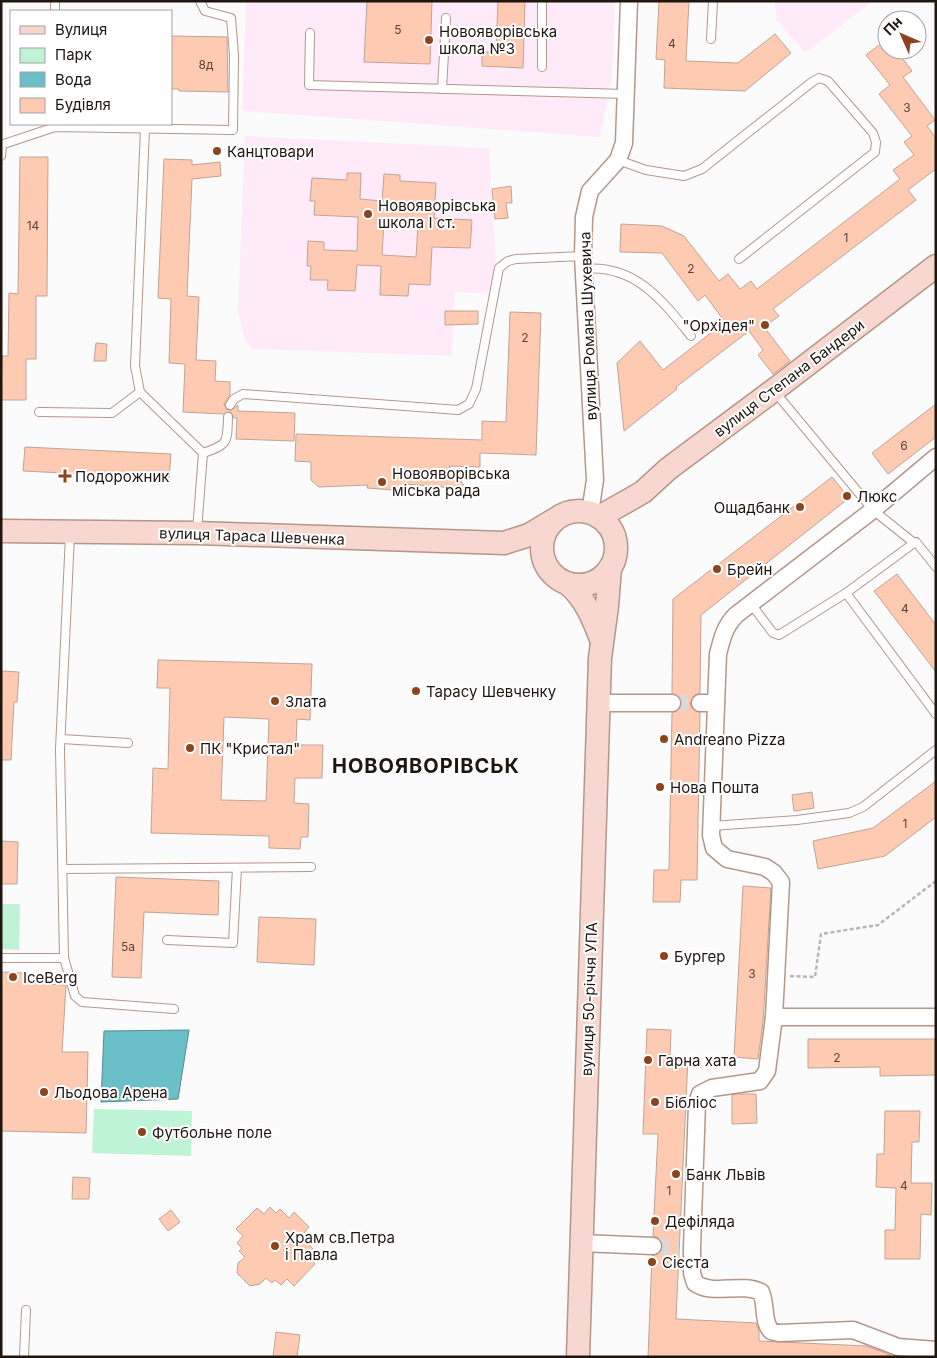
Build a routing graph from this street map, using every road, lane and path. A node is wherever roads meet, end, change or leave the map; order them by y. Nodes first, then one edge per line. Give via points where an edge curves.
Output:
1 (200, 1) edge
2 (542, 1) edge
3 (629, 1) edge
4 (713, 1) edge
5 (446, 18) dead end
6 (310, 34) dead end
7 (711, 39) dead end
8 (542, 67) dead end
9 (442, 89) junction
10 (626, 94) junction
11 (56, 125) edge
12 (145, 129) junction
13 (2, 145) edge
14 (1, 156) edge
15 (618, 160) junction
16 (739, 259) dead end
17 (584, 262) junction
18 (936, 266) edge
19 (691, 336) dead end
20 (774, 390) junction
21 (140, 392) junction
22 (230, 405) dead end
23 (39, 412) dead end
24 (228, 417) dead end
25 (203, 453) junction
26 (936, 457) edge
27 (643, 492) junction
28 (873, 510) junction
29 (595, 515) junction
30 (554, 520) junction
31 (1, 531) edge
32 (70, 533) junction
33 (197, 533) junction
34 (615, 540) junction
35 (504, 543) junction
36 (914, 543) junction
37 (546, 564) junction
38 (936, 567) edge
39 (610, 568) junction
40 (567, 583) junction
41 (846, 593) junction
42 (751, 604) junction
43 (602, 640) junction
44 (598, 703) junction
45 (672, 703) tunnel mouth
46 (936, 714) edge
47 (61, 738) junction
48 (128, 743) dead end
49 (936, 750) edge
50 (712, 826) junction
51 (311, 867) dead end
52 (237, 868) junction
53 (63, 869) junction
54 (936, 881) edge
55 (167, 940) dead end
56 (1, 958) edge
57 (64, 958) junction
58 (776, 976) junction
59 (174, 1009) dead end
60 (774, 1017) junction
61 (936, 1017) edge
62 (581, 1243) junction
63 (653, 1246) tunnel mouth
64 (26, 1310) dead end
65 (936, 1350) edge
66 (24, 1357) edge
67 (578, 1357) edge

1 - 12 lane via 205,11 231,18 233,130
2 - 8 lane
3 - 10 street, вулиця Романа Шухевича
4 - 7 lane
5 - 9 lane
6 - 9 lane via 309,85
9 - 10 lane
10 - 15 street, вулиця Романа Шухевича via 624,143
11 - 12 lane
11 - 13 lane
12 - 21 lane via 135,366
13 - 14 lane
15 - 16 lane via 646,170 684,176 702,169 812,82 819,78 828,81 873,133 875,152
15 - 17 street, вулиця Романа Шухевича via 590,191 584,216
17 - 19 lane via 594,268 618,272 649,288
17 - 22 lane via 516,259 499,268 476,390 469,404 458,410 243,394
17 - 29 street, вулиця Романа Шухевича
18 - 20 street, вулиця Степана Бандери
20 - 27 street, вулиця Степана Бандери
20 - 28 lane
21 - 23 lane via 112,413
21 - 25 lane
24 - 25 lane via 227,439 222,446
25 - 33 lane
26 - 28 street
27 - 29 street, вулиця Степана Бандери
27 - 34 street, вулиця Степана Бандери
28 - 36 lane
28 - 42 street
29 - 30 street via 571,512
29 - 34 street via 606,523
30 - 35 street, вулиця Тараса Шевченка via 528,535
30 - 37 street via 542,546
31 - 32 street, вулиця Тараса Шевченка
32 - 33 street, вулиця Тараса Шевченка
32 - 47 lane
33 - 35 street, вулиця Тараса Шевченка
34 - 39 street
35 - 37 street, вулиця Тараса Шевченка
36 - 38 lane
36 - 41 lane
37 - 40 street via 558,579
39 - 40 street via 595,581
39 - 43 street, вулиця 50-річчя УПА
40 - 43 street, вулиця 50-річчя УПА via 584,600
41 - 42 lane via 779,635
41 - 46 lane
42 - 50 street via 728,623 708,703
43 - 44 street, вулиця 50-річчя УПА
44 - 45 street
44 - 62 street, вулиця 50-річчя УПА
47 - 48 lane
47 - 53 lane
49 - 50 lane via 863,807 849,812 797,820
50 - 58 street via 714,848 727,859 765,867 781,882
51 - 52 lane
52 - 53 lane
52 - 55 lane via 233,943
53 - 57 lane
54 - 58 path via 878,925 821,934 815,977
56 - 57 lane
57 - 59 lane via 75,996 82,1002
58 - 60 street
60 - 61 street
60 - 65 street via 767,1071 760,1081 712,1088 700,1094 697,1103 686,1247 695,1283 702,1288 752,1288 761,1292 766,1325 771,1332 852,1330 876,1342
62 - 63 street
62 - 67 street, вулиця 50-річчя УПА
64 - 66 lane

